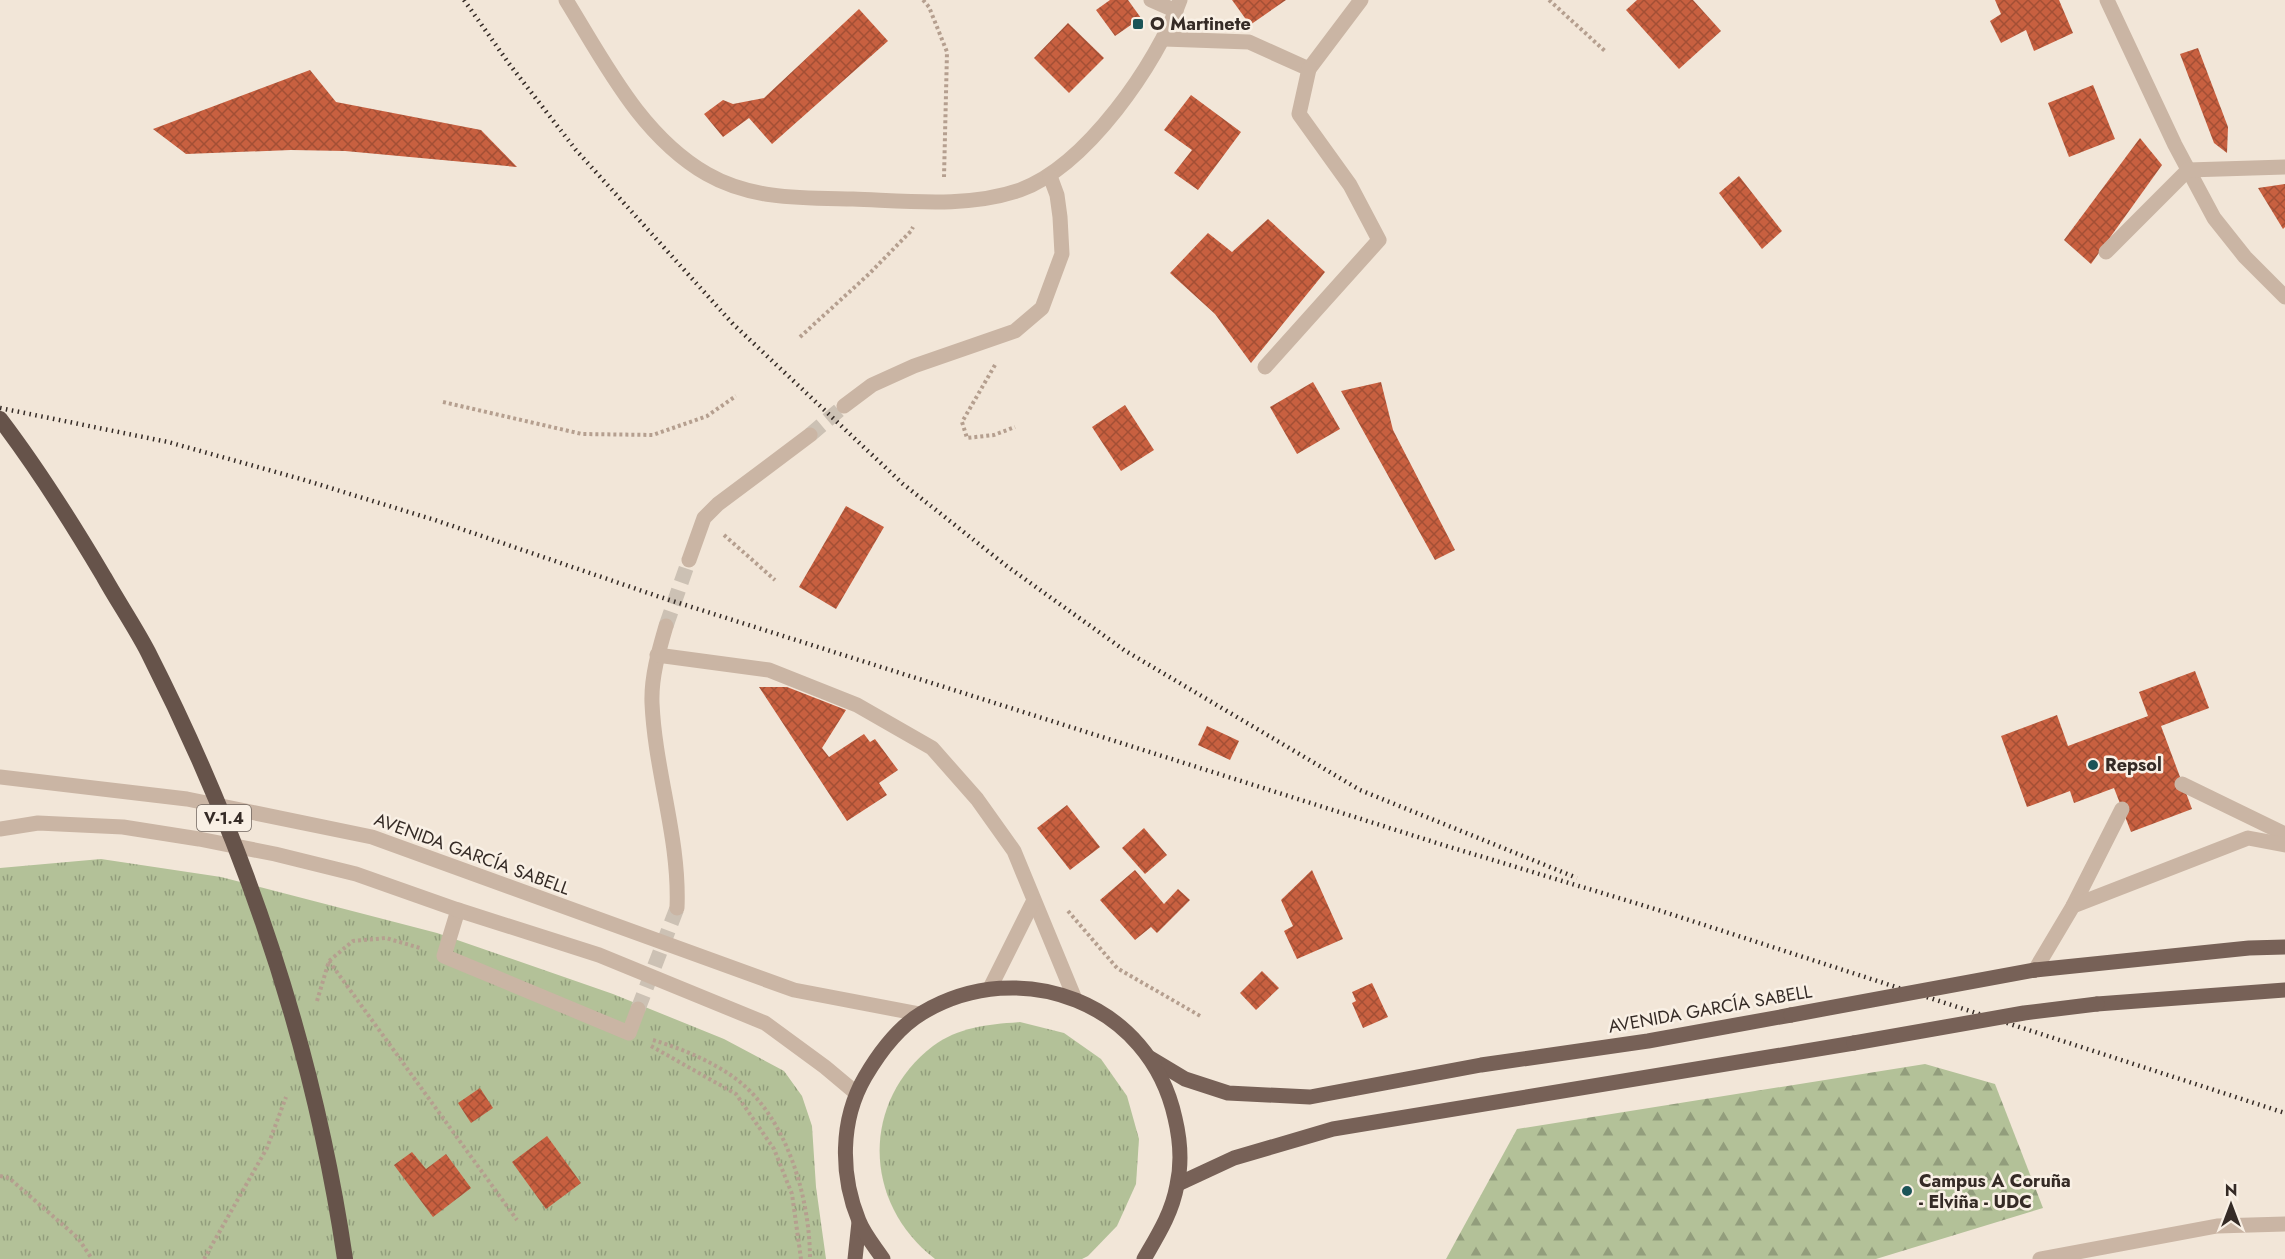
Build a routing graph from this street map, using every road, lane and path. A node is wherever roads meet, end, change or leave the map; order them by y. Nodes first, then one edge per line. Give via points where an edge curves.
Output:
1 (566, 0) edge
2 (923, 0) edge
3 (1151, 0) edge
4 (1361, 0) edge
5 (1549, 0) edge
6 (2106, 0) edge
7 (1178, 5) edge
8 (1164, 39) junction
9 (1605, 51) dead end
10 (1309, 69) junction
11 (2285, 167) edge
12 (2188, 170) junction
13 (1050, 176) junction
14 (922, 201) junction
15 (944, 202) junction
16 (2106, 252) dead end
17 (2285, 297) edge
18 (1015, 331) junction
19 (800, 337) dead end
20 (1265, 367) dead end
21 (736, 396) dead end
22 (443, 402) dead end
23 (844, 406) tunnel mouth
24 (0, 419) edge
25 (1015, 427) dead end
26 (810, 435) tunnel mouth
27 (704, 518) junction
28 (689, 560) tunnel mouth
29 (775, 580) dead end
30 (666, 626) tunnel mouth
31 (657, 656) junction
32 (0, 766) edge
33 (0, 777) edge
34 (42, 782) junction
35 (2182, 784) dead end
36 (2122, 809) dead end
37 (0, 829) edge
38 (2285, 834) edge
39 (2285, 845) edge
40 (1033, 902) junction
41 (2073, 906) junction
42 (677, 908) tunnel mouth
43 (458, 910) junction
44 (2285, 947) edge
45 (329, 961) dead end
46 (2035, 970) junction
47 (990, 988) junction
48 (2285, 990) edge
49 (1075, 999) junction
50 (638, 1009) tunnel mouth
51 (920, 1014) junction
52 (1202, 1017) dead end
53 (629, 1034) junction
54 (1150, 1058) junction
55 (856, 1093) junction
56 (0, 1176) edge
57 (1178, 1184) junction
58 (517, 1220) dead end
59 (859, 1222) junction
60 (2285, 1224) edge
61 (92, 1259) edge
62 (345, 1259) edge
63 (801, 1259) edge
64 (810, 1259) edge
65 (855, 1259) edge
66 (883, 1259) edge
67 (1144, 1259) edge
68 (2040, 1259) edge

1 - 14 street via 650,128 708,175 737,189 766,195
2 - 15 path via 947,52
3 - 7 street
4 - 10 street
5 - 9 path
6 - 12 street
7 - 8 street
8 - 10 street via 1249,42
8 - 13 street via 1112,114
10 - 20 street via 1299,114 1350,185 1379,240
11 - 12 street
12 - 16 street
12 - 17 street via 2214,218 2245,257
13 - 15 street via 1019,190
13 - 18 street via 1057,195 1062,254 1042,308
14 - 15 street
14 - 19 path via 911,231
18 - 23 street via 914,366 872,385
18 - 25 path via 962,422 968,438 994,435
21 - 22 path via 707,416 653,435 582,434
24 - 62 highway, V-1.4, bridge via 73,526 147,651 208,777 262,917 306,1058 335,1190
26 - 27 street
27 - 28 street
27 - 29 path
30 - 31 street
31 - 40 street via 769,670 857,705 932,748 977,799 1014,851
31 - 42 street via 652,700 657,759 678,883
32 - 34 street
33 - 34 street, AVENIDA GARCÍA SABELL
34 - 51 street, AVENIDA GARCÍA SABELL via 187,799 372,837 794,990
35 - 38 street
36 - 41 street
37 - 43 street via 38,824 123,827 199,839 356,874
39 - 41 street via 2248,838
40 - 47 street
40 - 49 street
40 - 52 path via 1069,911 1117,968
41 - 46 street
43 - 53 street via 444,956
43 - 55 street via 599,955 765,1023
44 - 46 main road, AVENIDA GARCÍA SABELL
45 - 58 path
46 - 54 main road, AVENIDA GARCÍA SABELL, bridge via 1648,1041 1481,1065 1310,1097 1228,1093 1185,1079
47 - 49 main road via 1028,987
47 - 51 main road via 954,997
48 - 57 main road, bridge via 2024,1013 1333,1129 1234,1158
49 - 54 main road via 1117,1023
50 - 53 street
51 - 55 main road via 882,1048
53 - 63 path via 736,1094 774,1149 792,1194
53 - 64 path via 678,1048 733,1077 758,1101 785,1141 802,1193
54 - 57 main road via 1170,1097 1180,1140
55 - 59 main road via 846,1136 847,1180
56 - 61 path via 9,1178 78,1238
57 - 67 main road via 1165,1224
59 - 65 main road
59 - 66 main road
60 - 68 street via 2217,1226

